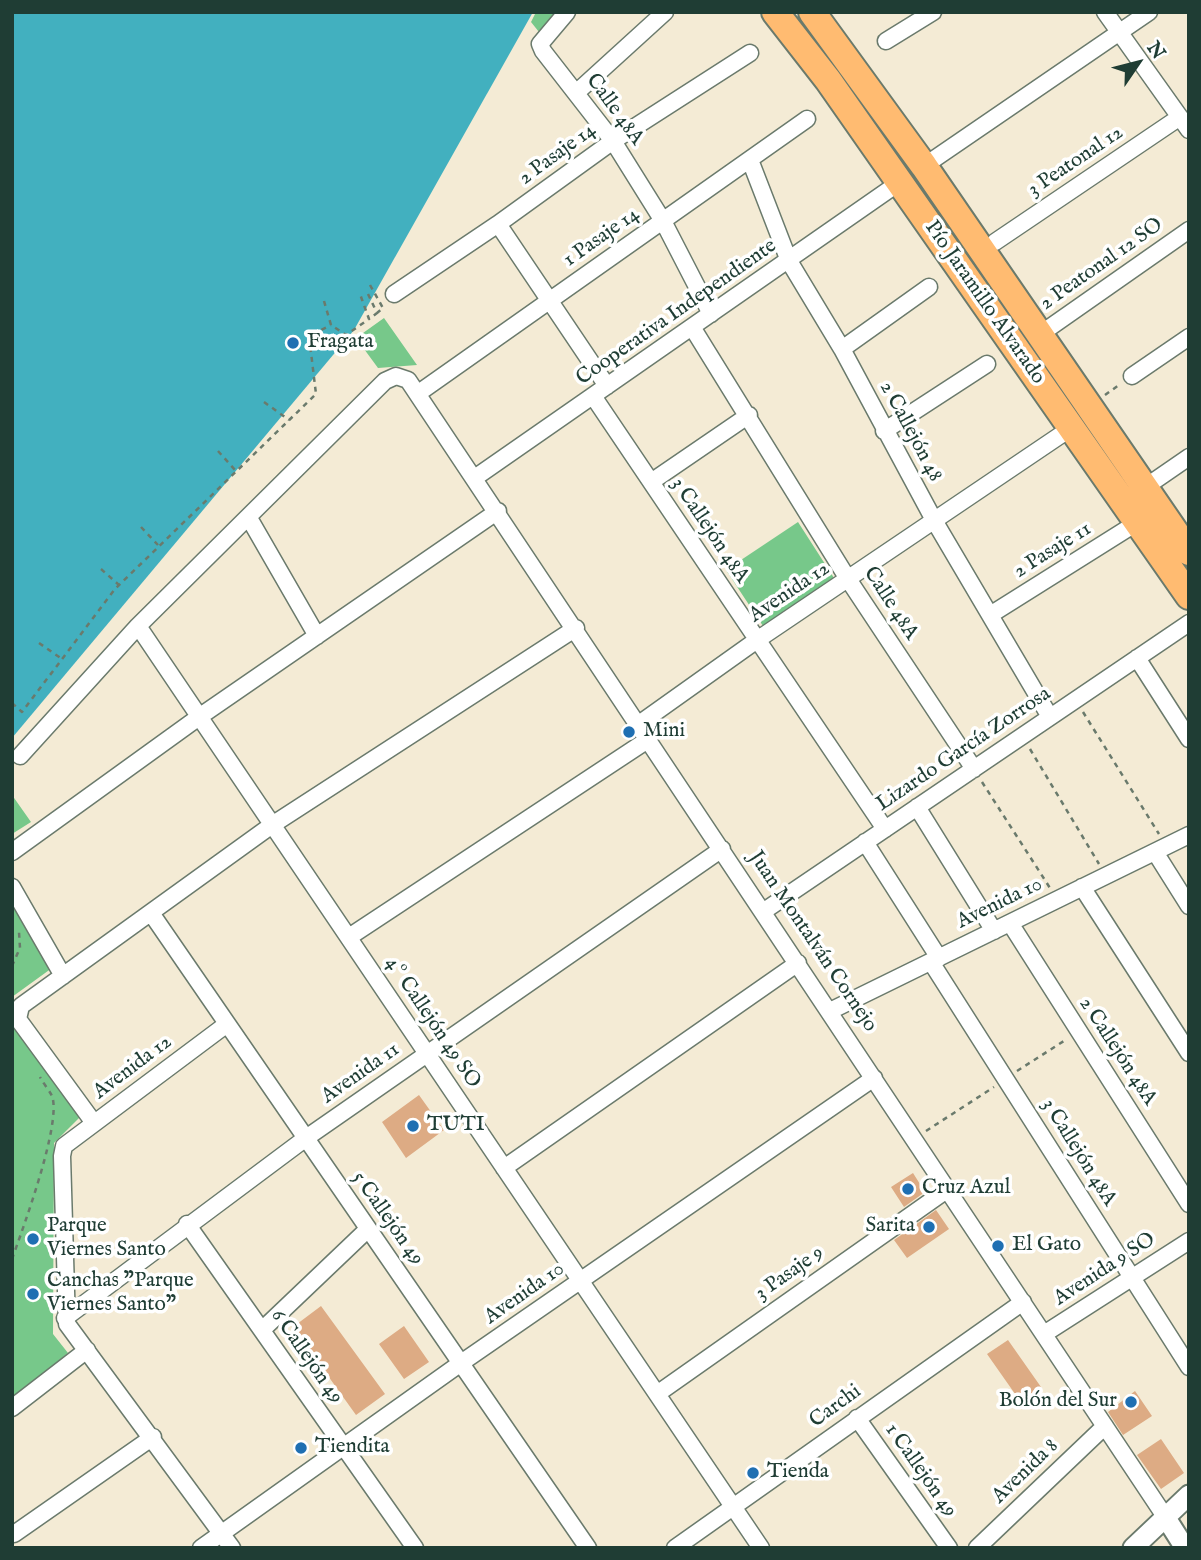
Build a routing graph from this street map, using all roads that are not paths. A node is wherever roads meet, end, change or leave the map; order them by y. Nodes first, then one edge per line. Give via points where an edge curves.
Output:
1 (567, 12) edge
2 (665, 12) edge
3 (775, 12) edge
4 (812, 12) edge
5 (933, 12) edge
6 (1105, 12) edge
7 (1149, 12) edge
8 (1119, 33) junction
9 (886, 41) dead end
10 (750, 53) dead end
11 (576, 93) junction
12 (807, 119) dead end
13 (1184, 123) edge
14 (613, 141) junction
15 (750, 159) junction
16 (924, 166) junction
17 (900, 182) junction
18 (663, 221) junction
19 (498, 224) junction
20 (1189, 230) edge
21 (995, 242) dead end
22 (789, 261) junction
23 (929, 287) dead end
24 (394, 294) dead end
25 (549, 301) junction
26 (711, 314) junction
27 (692, 327) junction
28 (1039, 335) junction
29 (1189, 337) edge
30 (842, 349) junction
31 (987, 364) dead end
32 (1132, 376) road end
33 (607, 386) junction
34 (420, 392) junction
35 (593, 396) junction
36 (749, 415) junction
37 (1071, 428) junction
38 (884, 431) junction
39 (1189, 457) edge
40 (476, 477) junction
41 (651, 482) junction
42 (1144, 488) junction
43 (498, 511) junction
44 (249, 519) junction
45 (935, 522) junction
46 (1138, 522) junction
47 (1189, 552) edge
48 (848, 579) junction
49 (1189, 596) edge
50 (990, 615) junction
51 (1189, 623) edge
52 (138, 626) junction
53 (576, 628) junction
54 (317, 636) junction
55 (757, 640) junction
56 (1137, 658) junction
57 (199, 717) junction
58 (1050, 717) junction
59 (639, 724) junction
60 (649, 738) junction
61 (1189, 739) edge
62 (20, 756) dead end
63 (974, 769) junction
64 (917, 807) junction
65 (272, 825) junction
66 (885, 829) junction
67 (1189, 835) edge
68 (865, 842) junction
69 (722, 849) junction
70 (1161, 849) junction
71 (12, 852) edge
72 (12, 887) edge
73 (1082, 887) junction
74 (1189, 906) edge
75 (764, 911) junction
76 (151, 913) junction
77 (1010, 923) junction
78 (994, 931) junction
79 (349, 937) junction
80 (935, 960) junction
81 (798, 963) junction
82 (63, 976) junction
83 (830, 1011) junction
84 (227, 1024) junction
85 (1189, 1053) edge
86 (427, 1054) junction
87 (874, 1078) junction
88 (94, 1123) junction
89 (306, 1138) junction
90 (504, 1168) junction
91 (948, 1189) junction
92 (1189, 1204) edge
93 (187, 1224) junction
94 (368, 1229) junction
95 (1189, 1241) edge
96 (1132, 1278) junction
97 (580, 1281) junction
98 (1023, 1302) junction
99 (65, 1318) junction
100 (262, 1330) junction
101 (1044, 1334) junction
102 (87, 1350) junction
103 (461, 1363) junction
104 (1189, 1367) edge
105 (657, 1394) junction
106 (12, 1408) edge
107 (857, 1418) junction
108 (1105, 1426) junction
109 (153, 1437) junction
110 (344, 1447) junction
111 (1189, 1495) edge
112 (733, 1507) junction
113 (1166, 1518) junction
114 (14, 1534) dead end
115 (222, 1534) junction
116 (1189, 1537) edge
117 (201, 1548) edge
118 (232, 1548) edge
119 (415, 1548) edge
120 (588, 1548) edge
121 (675, 1548) edge
122 (761, 1548) edge
123 (949, 1548) edge
124 (977, 1548) edge
125 (1133, 1548) edge
126 (1185, 1548) edge

1 - 11 street, Calle 48A via 540,44
2 - 11 street
3 - 17 highway, Pío Jaramillo Alvarado
4 - 16 highway, Pío Jaramillo Alvarado
5 - 9 street
6 - 8 street
7 - 8 street
8 - 13 street
8 - 16 street
10 - 14 street, 2 Pasaje 14
11 - 14 street, Calle 48A
12 - 15 street, 1 Pasaje 14
13 - 21 street, 3 Peatonal 12
14 - 18 street, Calle 48A
14 - 19 street, 2 Pasaje 14
15 - 18 street, 1 Pasaje 14
15 - 22 street, 2 Callejón 48
16 - 28 highway, Pío Jaramillo Alvarado
17 - 22 street, Cooperativa Independiente
17 - 37 highway, Pío Jaramillo Alvarado
18 - 25 street, 1 Pasaje 14
18 - 26 street, Calle 48A
19 - 24 street, 2 Pasaje 14
19 - 25 street
20 - 28 street, 2 Peatonal 12 SO
22 - 26 street, Cooperativa Independiente
22 - 30 street, 2 Callejón 48
23 - 30 street
25 - 33 street
25 - 34 street, 1 Pasaje 14
26 - 27 street, Cooperativa Independiente
27 - 33 street, Cooperativa Independiente
27 - 36 street, Calle 48A
28 - 42 highway, Pío Jaramillo Alvarado
29 - 32 street
30 - 38 street, 2 Callejón 48
31 - 38 street
33 - 35 street, Cooperativa Independiente
34 - 40 street, Juan Montalván Cornejo
34 - 44 street via 396,376 385,381
35 - 40 street, Cooperativa Independiente
35 - 41 street, 3 Callejón 48A
36 - 41 street
36 - 48 street, Calle 48A
37 - 45 street, Avenida 12
37 - 46 highway, Pío Jaramillo Alvarado
38 - 45 street, 2 Callejón 48
39 - 42 street
40 - 43 street, Juan Montalván Cornejo
41 - 55 street, 3 Callejón 48A
42 - 47 highway, Pío Jaramillo Alvarado
43 - 53 street, Juan Montalván Cornejo
43 - 54 street
44 - 52 street
44 - 54 street
45 - 48 street, Avenida 12
45 - 50 street, 2 Callejón 48
46 - 49 highway, Pío Jaramillo Alvarado
46 - 50 street, 2 Pasaje 11
48 - 55 street, Avenida 12
48 - 63 street, Calle 48A
50 - 58 street, 2 Callejón 48
51 - 56 street, Lizardo García Zorrosa
52 - 57 street, 4º Callejón 49 SO
52 - 62 street
53 - 59 street, Juan Montalván Cornejo
53 - 65 street
54 - 57 street
55 - 59 street, Avenida 12
55 - 66 street, 3 Callejón 48A
56 - 58 street, Lizardo García Zorrosa
56 - 61 street
57 - 65 street, 4º Callejón 49 SO
57 - 71 street
58 - 63 street, Lizardo García Zorrosa
59 - 60 street, Juan Montalván Cornejo
60 - 69 street, Juan Montalván Cornejo
60 - 79 street
63 - 64 street, Lizardo García Zorrosa
64 - 66 street, Lizardo García Zorrosa
64 - 78 street
65 - 76 street
65 - 79 street, 4º Callejón 49 SO
66 - 68 street, Lizardo García Zorrosa
67 - 70 street, Avenida 10
68 - 75 street, Lizardo García Zorrosa
68 - 80 street, 3 Callejón 48A
69 - 75 street, Juan Montalván Cornejo
69 - 86 street, Avenida 11
70 - 73 street, Avenida 10
70 - 74 street
72 - 82 street
73 - 77 street, Avenida 10
73 - 85 street
75 - 81 street, Juan Montalván Cornejo
76 - 82 street
76 - 84 street, 5 Callejón 49
77 - 78 street, Avenida 10
77 - 92 street, 2 Callejón 48A
78 - 80 street, Avenida 10
79 - 86 street, 4º Callejón 49 SO
80 - 83 street, Avenida 10
80 - 96 street, 3 Callejón 48A
81 - 83 street, Juan Montalván Cornejo
81 - 90 street
82 - 88 street via 21,1006 18,1019
83 - 87 street, Juan Montalván Cornejo
84 - 88 street, Avenida 12
84 - 89 street, 5 Callejón 49
86 - 89 street, Avenida 11
86 - 90 street, 4º Callejón 49 SO
87 - 91 street, Juan Montalván Cornejo
87 - 97 street, Avenida 10
88 - 99 street, Avenida 12 via 64,1146
89 - 93 street, Avenida 11
89 - 94 street, 5 Callejón 49
90 - 97 street, 4º Callejón 49 SO
91 - 98 street, Juan Montalván Cornejo
91 - 105 street, 3 Pasaje 9
93 - 99 street, Avenida 11
93 - 100 street, 6 Callejón 49
94 - 100 street
94 - 103 street, 5 Callejón 49
95 - 96 street, Avenida 9 SO
96 - 101 street, Avenida 9 SO
96 - 104 street, 3 Callejón 48A
97 - 103 street, Avenida 10
97 - 105 street, 4º Callejón 49 SO
98 - 101 street, Juan Montalván Cornejo
98 - 107 street, Carchi
99 - 102 street
100 - 110 street, 6 Callejón 49
101 - 108 street, Juan Montalván Cornejo
102 - 106 street
102 - 109 street
103 - 110 street, Avenida 10
103 - 120 street, 5 Callejón 49
105 - 112 street, 4º Callejón 49 SO
107 - 112 street, Carchi
107 - 123 street, 1 Callejón 49
108 - 113 street, Juan Montalván Cornejo
108 - 124 street, Avenida 8
109 - 114 street
109 - 115 street
110 - 115 street, Avenida 10
110 - 119 street, 6 Callejón 49
111 - 113 street
112 - 121 street, Carchi
112 - 122 street, 4º Callejón 49 SO
113 - 116 street, Juan Montalván Cornejo
113 - 125 street
113 - 126 street, Juan Montalván Cornejo
115 - 117 street, Avenida 10
115 - 118 street

